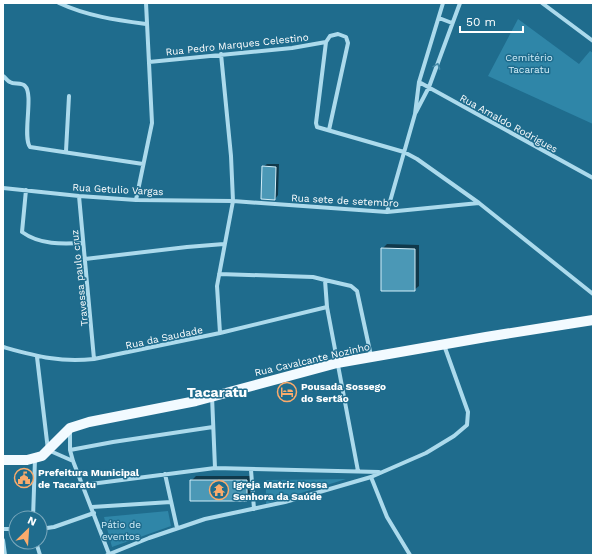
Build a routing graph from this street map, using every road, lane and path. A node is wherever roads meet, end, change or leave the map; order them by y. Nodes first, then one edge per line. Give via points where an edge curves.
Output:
1 (59, 3) edge
2 (146, 3) edge
3 (443, 3) edge
4 (460, 3) edge
5 (542, 3) edge
6 (439, 18) junction
7 (452, 23) junction
8 (146, 24) junction
9 (593, 41) edge
10 (326, 42) junction
11 (221, 54) junction
12 (149, 62) junction
13 (3, 76) edge
14 (419, 82) junction
15 (429, 87) junction
16 (69, 96) dead end
17 (415, 114) junction
18 (329, 130) junction
19 (66, 151) junction
20 (404, 152) junction
21 (143, 164) junction
22 (593, 178) edge
23 (3, 188) edge
24 (26, 190) junction
25 (79, 196) junction
26 (136, 200) junction
27 (233, 201) junction
28 (479, 203) junction
29 (387, 212) junction
30 (83, 243) junction
31 (224, 244) junction
32 (85, 259) junction
33 (219, 274) junction
34 (325, 280) junction
35 (593, 294) edge
36 (327, 308) junction
37 (593, 320) edge
38 (220, 333) junction
39 (444, 344) junction
40 (3, 347) edge
41 (37, 357) junction
42 (371, 357) junction
43 (94, 359) junction
44 (337, 363) junction
45 (212, 396) junction
46 (213, 427) junction
47 (70, 428) junction
48 (48, 450) junction
49 (70, 450) junction
50 (35, 459) junction
51 (3, 460) edge
52 (73, 461) junction
53 (215, 468) junction
54 (251, 470) junction
55 (358, 471) junction
56 (380, 472) junction
57 (165, 474) junction
58 (370, 477) junction
59 (83, 486) junction
60 (171, 502) junction
61 (92, 508) junction
62 (254, 509) junction
63 (33, 510) edge
64 (94, 513) junction
65 (48, 528) edge
66 (177, 528) junction
67 (3, 540) edge
68 (5, 555) edge
69 (108, 555) edge
70 (410, 555) edge

1 - 8 street via 98,16
2 - 8 street
3 - 6 street
4 - 7 street
5 - 9 street
6 - 7 street
6 - 14 street
15 -> 7 street
8 - 12 street
10 - 11 street, Rua Pedro Marques Celestino via 292,48
10 - 18 street via 316,123 317,127
10 - 18 street, Rua Pedro Marques Celestino via 334,34 346,37 348,43
11 - 12 street, Rua Pedro Marques Celestino
11 - 27 street
12 - 21 street via 152,123
13 - 19 street via 9,82 24,85 26,88 28,145 33,148
14 - 15 street, Rua Amaldo Rodrigues
14 - 17 street
15 - 17 street
15 - 22 street, Rua Amaldo Rodrigues
16 - 19 street
17 - 20 street
18 - 20 street
19 - 21 street
20 - 28 street
20 - 29 street
21 - 26 street
23 - 24 street, Rua Getulio Vargas
24 - 25 street, Rua Getulio Vargas
24 - 30 street via 22,232 28,237 58,244
25 - 26 street, Rua Getulio Vargas
25 - 30 street, Travessa paulo cruz
26 - 27 street, Rua Getulio Vargas
27 - 29 street, Rua sete de setembro
27 - 31 street
28 - 29 street, Rua sete de setembro
28 - 35 street
30 - 32 street, Travessa paulo cruz
31 - 32 street
31 - 33 street
32 - 43 street, Travessa paulo cruz
33 - 34 street
33 - 38 street via 217,304
34 - 36 street
34 - 42 street via 351,286 357,291
36 - 38 street, Rua da Saudade
36 - 44 street
37 - 39 main road, Rua Cavalcante Nozinho
38 - 43 street, Rua da Saudade
39 - 42 main road, Rua Cavalcante Nozinho
39 - 56 street via 468,412 467,425 426,453
40 - 41 street, Rua da Saudade
41 - 43 street, Rua da Saudade via 65,361
41 - 48 street
42 - 44 main road, Rua Cavalcante Nozinho
44 - 45 main road, Rua Cavalcante Nozinho
44 - 55 street
45 - 46 street
45 - 47 main road, Rua Cavalcante Nozinho
46 - 49 street
46 - 53 street
47 - 48 main road, Rua Cavalcante Nozinho
47 - 49 street
48 - 50 main road, Rua Cavalcante Nozinho
48 - 52 street
49 - 52 street
50 - 51 main road
50 - 63 street
52 - 59 street
53 - 54 street
53 - 57 street
54 - 55 street
54 - 62 street
55 - 56 street
56 - 58 street
57 - 59 street
57 - 60 street
58 - 62 street
58 - 70 street via 391,525
59 - 61 street
60 - 61 street
60 - 66 street
61 - 64 street
62 - 66 street via 205,519
64 - 65 street
64 - 69 street
66 - 69 street
67 - 68 street

